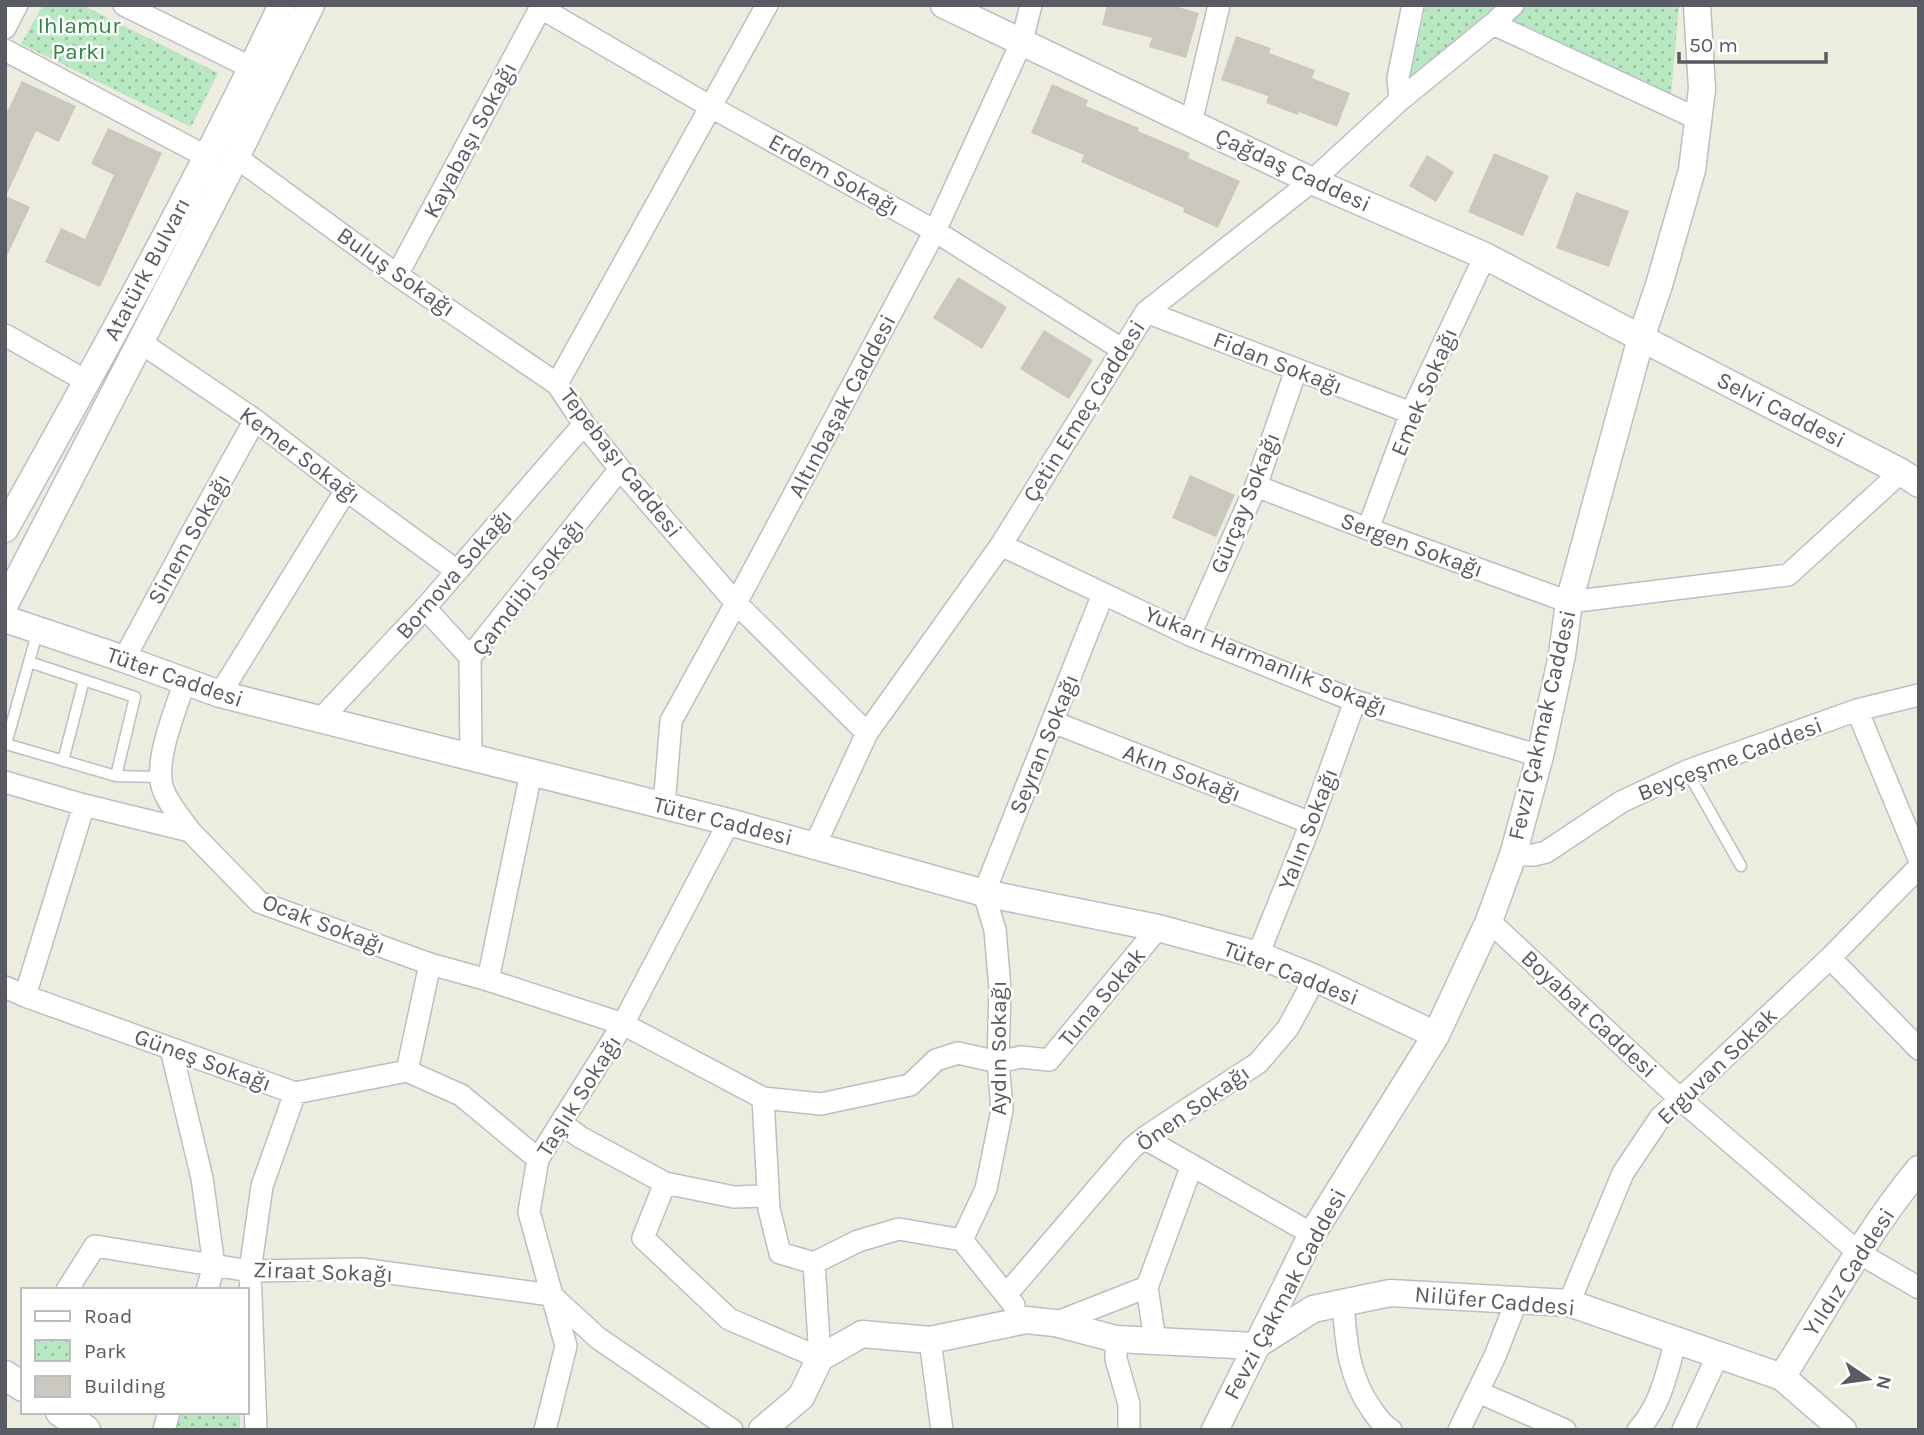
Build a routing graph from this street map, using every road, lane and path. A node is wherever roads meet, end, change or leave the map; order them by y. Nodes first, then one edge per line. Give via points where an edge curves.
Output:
1 (17, 5) edge
2 (124, 5) edge
3 (282, 5) edge
4 (311, 5) edge
5 (767, 5) edge
6 (944, 5) edge
7 (1031, 5) edge
8 (1219, 5) edge
9 (1413, 5) edge
10 (1513, 5) edge
11 (1697, 5) edge
12 (541, 7) edge
13 (1493, 24) junction
14 (5, 29) edge
15 (1022, 41) junction
16 (5, 50) edge
17 (252, 68) junction
18 (1401, 100) junction
19 (711, 107) junction
20 (1699, 119) junction
21 (1191, 123) junction
22 (207, 157) junction
23 (236, 157) junction
24 (1312, 181) junction
25 (935, 231) junction
26 (1485, 256) junction
27 (397, 275) junction
28 (1146, 312) junction
29 (5, 335) edge
30 (1641, 338) junction
31 (140, 342) junction
32 (1123, 350) junction
33 (1296, 370) junction
34 (86, 381) junction
35 (557, 384) junction
36 (1411, 413) junction
37 (256, 420) junction
38 (584, 424) junction
39 (620, 469) junction
40 (1910, 478) edge
41 (1256, 486) junction
42 (346, 490) junction
43 (1368, 529) junction
44 (5, 530) edge
45 (1001, 545) junction
46 (457, 571) junction
47 (1103, 594) junction
48 (1569, 602) junction
49 (736, 603) junction
50 (5, 604) edge
51 (425, 608) junction
52 (5, 620) edge
53 (38, 631) junction
54 (1190, 635) junction
55 (470, 657) junction
56 (124, 659) junction
57 (29, 662) junction
58 (84, 680) junction
59 (185, 681) junction
60 (220, 694) junction
61 (1919, 695) edge
62 (1356, 701) junction
63 (1857, 710) junction
64 (320, 720) junction
65 (1053, 722) junction
66 (867, 733) junction
67 (1540, 756) junction
68 (471, 758) junction
69 (63, 761) junction
70 (1687, 771) junction
71 (531, 774) junction
72 (116, 776) junction
73 (160, 777) junction
74 (5, 782) edge
75 (83, 805) junction
76 (664, 806) junction
77 (729, 822) junction
78 (1311, 823) junction
79 (190, 831) junction
80 (815, 845) junction
81 (1513, 855) junction
82 (1919, 859) edge
83 (1741, 866) dead end
84 (1919, 867) edge
85 (984, 893) junction
86 (1489, 921) junction
87 (1158, 928) junction
88 (1258, 955) junction
89 (1830, 958) junction
90 (430, 964) junction
91 (1315, 978) junction
92 (488, 980) junction
93 (5, 987) edge
94 (25, 996) junction
95 (623, 1024) junction
96 (1436, 1035) junction
97 (171, 1048) junction
98 (1919, 1049) edge
99 (998, 1062) junction
100 (407, 1071) junction
101 (295, 1093) junction
102 (764, 1098) junction
103 (1679, 1098) junction
104 (561, 1123) junction
105 (1144, 1138) junction
106 (538, 1159) junction
107 (1192, 1165) junction
108 (1919, 1170) edge
109 (665, 1183) junction
110 (768, 1196) junction
111 (1312, 1234) junction
112 (962, 1240) junction
113 (1860, 1253) junction
114 (814, 1263) junction
115 (214, 1266) junction
116 (250, 1271) junction
117 (1147, 1287) junction
118 (68, 1288) edge
119 (208, 1288) edge
120 (1919, 1288) edge
121 (551, 1295) junction
122 (1006, 1295) junction
123 (1517, 1300) junction
124 (1343, 1303) junction
125 (1569, 1303) junction
126 (1026, 1320) junction
127 (1055, 1323) junction
128 (1116, 1339) junction
129 (930, 1340) junction
130 (1676, 1340) junction
131 (1155, 1341) junction
132 (1255, 1346) junction
133 (1718, 1355) junction
134 (820, 1358) junction
135 (1782, 1377) junction
136 (1478, 1392) junction
137 (63, 1414) edge
138 (86, 1430) edge
139 (256, 1430) edge
140 (545, 1430) edge
141 (732, 1430) edge
142 (762, 1430) edge
143 (942, 1430) edge
144 (1129, 1430) edge
145 (1215, 1430) edge
146 (1391, 1430) edge
147 (1459, 1430) edge
148 (1565, 1430) edge
149 (1638, 1430) edge
150 (1683, 1430) edge
151 (1843, 1430) edge

1 - 14 street
2 - 17 street
3 - 17 street, Atatürk Bulvarı
4 - 23 street
5 - 19 street, Tepebaşı Caddesi
6 - 15 street, Çağdaş Caddesi
7 - 15 street, Altınbaşak Caddesi
8 - 21 street
9 - 18 street via 1398,78
10 - 13 street, Çetin Emeç Caddesi
11 - 20 street, Fevzi Çakmak Caddesi via 1702,89
12 - 19 street, Erdem Sokağı
12 - 27 street, Kayabaşı Sokağı
13 - 18 street, Çetin Emeç Caddesi
13 - 20 street
15 - 21 street, Çağdaş Caddesi
15 - 25 street, Altınbaşak Caddesi
16 - 22 street
17 - 22 street, Atatürk Bulvarı
18 - 24 street, Çetin Emeç Caddesi
19 - 25 street, Erdem Sokağı
19 - 35 street, Tepebaşı Caddesi
20 - 30 street, Fevzi Çakmak Caddesi via 1692,170
21 - 24 street, Çağdaş Caddesi
22 - 34 street, Atatürk Bulvarı
23 - 27 street, Buluş Sokağı
23 - 31 street
24 - 26 street, Çağdaş Caddesi
24 - 28 street, Çetin Emeç Caddesi
25 - 32 street, Erdem Sokağı
25 - 49 street, Altınbaşak Caddesi
26 - 30 street, Çağdaş Caddesi
26 - 36 street, Emek Sokağı
27 - 35 street, Buluş Sokağı
28 - 32 street, Çetin Emeç Caddesi
28 - 33 street, Fidan Sokağı
29 - 34 street
30 - 40 street, Selvi Caddesi
30 - 48 street, Fevzi Çakmak Caddesi
31 - 37 street, Kemer Sokağı
31 - 50 street
32 - 45 street, Çetin Emeç Caddesi
33 - 36 street, Fidan Sokağı
33 - 41 street, Gürçay Sokağı
34 - 44 street, Atatürk Bulvarı
35 - 38 street, Tepebaşı Caddesi
36 - 43 street, Emek Sokağı
37 - 42 street, Kemer Sokağı
37 - 56 street, Sinem Sokağı
38 - 39 street, Tepebaşı Caddesi
38 - 46 street, Bornova Sokağı
39 - 49 street, Tepebaşı Caddesi
39 - 55 street, Çamdibi Sokağı
40 - 48 street via 1788,575
41 - 43 street, Sergen Sokağı
41 - 54 street, Gürçay Sokağı
42 - 46 street, Kemer Sokağı
42 - 60 street
43 - 48 street, Sergen Sokağı
45 - 47 street, Yukarı Harmanlık Sokağı
45 - 66 street, Çetin Emeç Caddesi
46 - 51 street, Bornova Sokağı
47 - 54 street, Yukarı Harmanlık Sokağı
47 - 65 street, Seyran Sokağı
48 - 67 street, Fevzi Çakmak Caddesi
49 - 66 street, Tepebaşı Caddesi
49 - 76 street, Altınbaşak Caddesi via 671,721
51 - 55 street
51 - 64 street, Bornova Sokağı
52 - 53 street, Tüter Caddesi
53 - 56 street, Tüter Caddesi
53 - 57 lane
54 - 62 street, Yukarı Harmanlık Sokağı
55 - 68 street, Çamdibi Sokağı
56 - 59 street, Tüter Caddesi
57 - 58 lane
57 - 69 lane via 6,744
58 - 69 lane
58 - 72 lane via 135,698
59 - 60 street, Tüter Caddesi
59 - 73 street via 161,759
60 - 64 street, Tüter Caddesi
61 - 63 street, Beyçeşme Caddesi
62 - 67 street, Yukarı Harmanlık Sokağı
62 - 78 street, Yalın Sokağı
63 - 70 street, Beyçeşme Caddesi
63 - 82 street
64 - 68 street, Tüter Caddesi
65 - 78 street, Akın Sokağı
65 - 85 street, Seyran Sokağı
66 - 80 street, Çetin Emeç Caddesi
67 - 81 street, Fevzi Çakmak Caddesi
68 - 71 street, Tüter Caddesi
69 - 72 lane
70 - 81 street, Beyçeşme Caddesi via 1621,802 1546,852
70 - 83 lane
71 - 76 street, Tüter Caddesi
71 - 92 street
72 - 73 lane
73 - 79 street, Ocak Sokağı via 165,795
74 - 75 street
75 - 79 street
75 - 94 street
76 - 77 street, Tüter Caddesi
77 - 80 street, Tüter Caddesi
77 - 95 street, Taşlık Sokağı
78 - 88 street, Yalın Sokağı
79 - 90 street, Ocak Sokağı via 259,902
80 - 85 street, Tüter Caddesi
81 - 86 street, Fevzi Çakmak Caddesi
84 - 89 street, Erguvan Sokak
85 - 87 street, Tüter Caddesi
85 - 99 street, Aydın Sokağı via 995,930 1000,989
86 - 96 street, Fevzi Çakmak Caddesi
86 - 103 street, Boyabat Caddesi
87 - 88 street, Tüter Caddesi
87 - 99 street, Tuna Sokak via 1049,1060 1021,1057
88 - 91 street, Tüter Caddesi
89 - 98 street
89 - 103 street, Erguvan Sokak
90 - 92 street, Ocak Sokağı
90 - 100 street
91 - 96 street, Tüter Caddesi
91 - 105 street, Önen Sokağı via 1288,1028 1258,1063
92 - 95 street, Ocak Sokağı
93 - 94 street, Güneş Sokağı
94 - 97 street, Güneş Sokağı
95 - 102 street, Ocak Sokağı
95 - 104 street, Taşlık Sokağı
96 - 111 street, Fevzi Çakmak Caddesi
97 - 101 street, Güneş Sokağı
97 - 115 street via 202,1178
99 - 102 street, Tuna Sokak via 958,1053 936,1060 910,1085 821,1104
99 - 112 street, Aydın Sokağı via 1002,1110 986,1189
100 - 101 street, Güneş Sokağı
100 - 106 street via 461,1095
101 - 116 street via 262,1186
102 - 110 street
103 - 113 street, Boyabat Caddesi
103 - 125 street, Erguvan Sokak via 1623,1173
104 - 106 street, Taşlık Sokağı
104 - 109 street
105 - 107 street
105 - 122 street, Önen Sokağı
106 - 121 street, Taşlık Sokağı via 529,1212
107 - 111 street
107 - 117 street
108 - 113 street, Yıldız Caddesi
109 - 110 street via 734,1198
109 - 134 street via 643,1238 729,1319
110 - 114 street via 780,1253
111 - 132 street, Fevzi Çakmak Caddesi
112 - 114 street via 899,1229 858,1241
112 - 122 street
113 - 120 street, Boyabat Caddesi
113 - 135 street, Yıldız Caddesi
114 - 134 street
115 - 116 street, Ziraat Sokağı
115 - 118 street, Ziraat Sokağı via 95,1246
115 - 119 street
116 - 121 street, Ziraat Sokağı via 361,1269
116 - 139 street
117 - 127 street
117 - 131 street
121 - 140 street, Taşlık Sokağı via 566,1346
121 - 141 street via 598,1338
122 - 126 street
123 - 124 street, Nilüfer Caddesi via 1390,1293
123 - 125 street, Nilüfer Caddesi
123 - 136 street
124 - 132 street, Nilüfer Caddesi via 1313,1309
124 - 146 street via 1347,1351 1360,1393
125 - 130 street, Nilüfer Caddesi
126 - 127 street
126 - 129 street
127 - 128 street
128 - 131 street
128 - 144 street via 1116,1360 1129,1404
129 - 134 street via 862,1334
129 - 143 street
130 - 133 street, Nilüfer Caddesi
130 - 149 street via 1661,1394
131 - 132 street
132 - 145 street, Fevzi Çakmak Caddesi
133 - 135 street, Nilüfer Caddesi
133 - 150 street
134 - 142 street via 802,1397
135 - 151 street, Nilüfer Caddesi
136 - 147 street
136 - 148 street
137 - 138 main road

